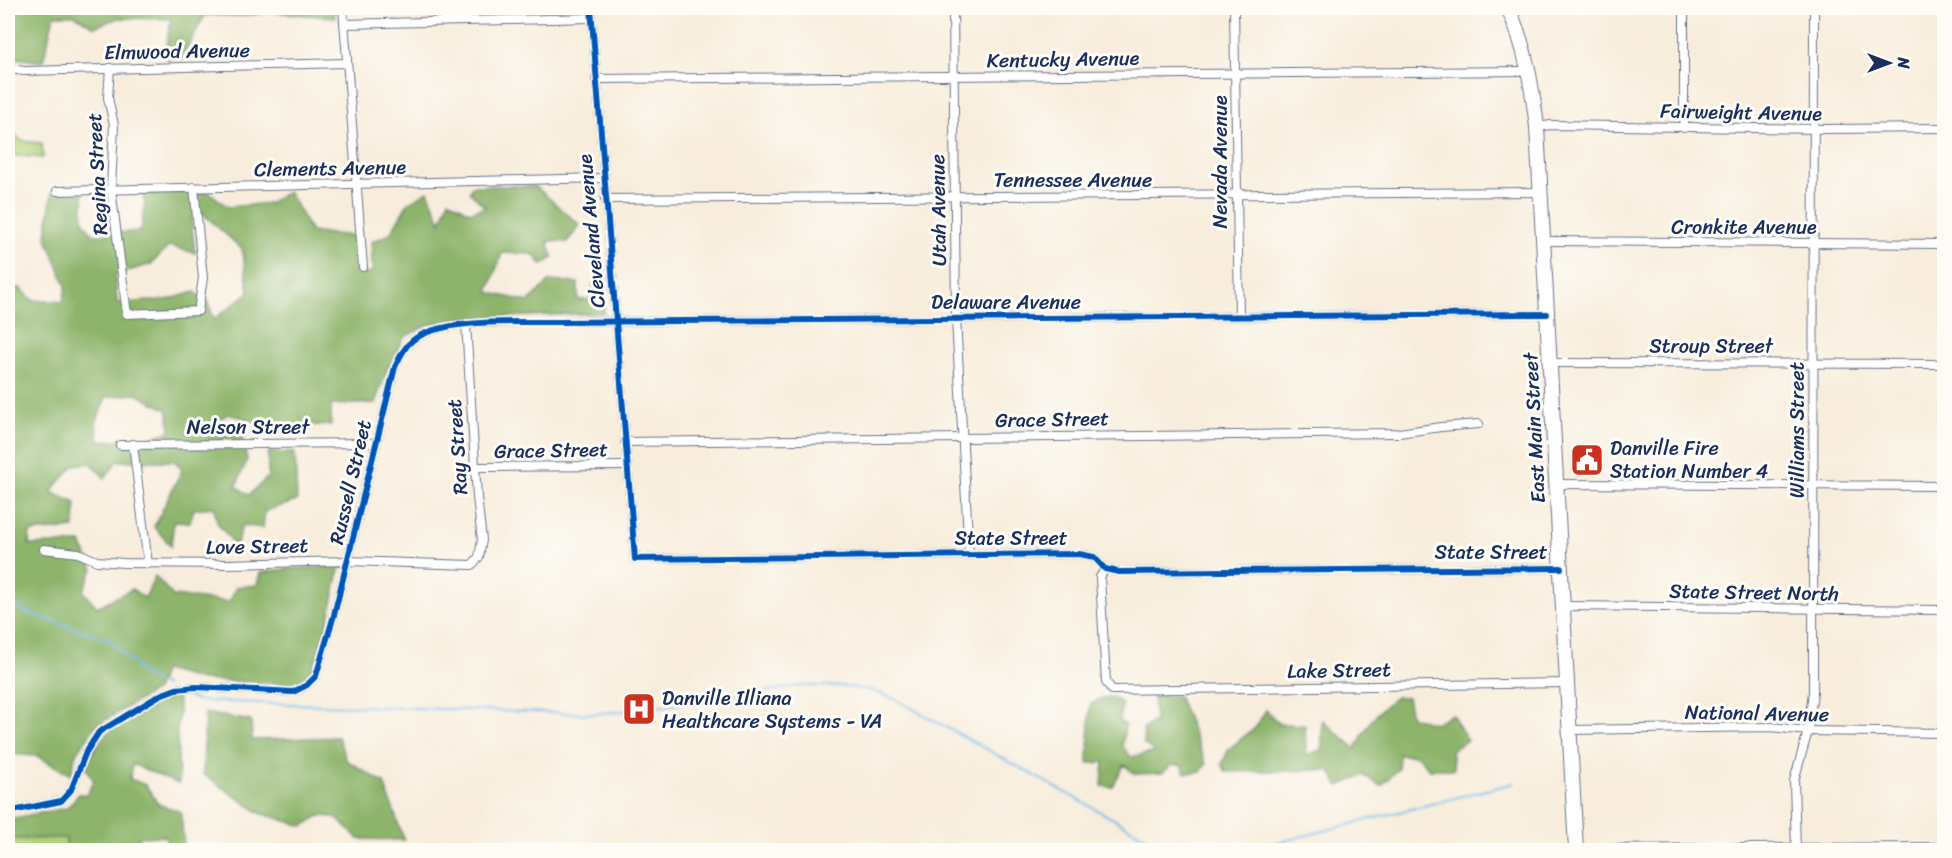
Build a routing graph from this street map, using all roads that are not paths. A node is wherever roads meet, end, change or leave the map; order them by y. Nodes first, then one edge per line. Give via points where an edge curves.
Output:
1 (343, 8) edge
2 (591, 8) edge
3 (953, 8) edge
4 (1234, 8) edge
5 (1508, 8) edge
6 (1684, 8) edge
7 (1814, 8) edge
8 (591, 18) junction
9 (345, 24) junction
10 (347, 63) junction
11 (110, 68) junction
12 (8, 69) edge
13 (1530, 71) junction
14 (1236, 74) junction
15 (954, 77) junction
16 (596, 79) junction
17 (1538, 127) junction
18 (1684, 128) junction
19 (1944, 128) edge
20 (1815, 129) junction
21 (603, 178) junction
22 (356, 184) junction
23 (194, 188) junction
24 (111, 189) junction
25 (57, 191) dead end
26 (1541, 192) junction
27 (1236, 196) junction
28 (955, 197) junction
29 (605, 200) junction
30 (1544, 241) junction
31 (1814, 244) junction
32 (1944, 244) edge
33 (363, 267) dead end
34 (1547, 314) junction
35 (1239, 316) junction
36 (956, 319) junction
37 (615, 321) junction
38 (466, 324) junction
39 (1550, 363) junction
40 (1813, 363) junction
41 (1944, 364) edge
42 (1479, 424) dead end
43 (961, 437) junction
44 (625, 442) junction
45 (376, 443) junction
46 (133, 444) junction
47 (120, 445) dead end
48 (626, 466) junction
49 (476, 468) junction
50 (1557, 484) junction
51 (1813, 485) junction
52 (1944, 486) edge
53 (44, 549) dead end
54 (969, 555) junction
55 (635, 559) joint
56 (348, 561) junction
57 (148, 564) junction
58 (472, 565) joint
59 (1561, 568) junction
60 (1105, 569) junction
61 (1563, 606) junction
62 (1812, 610) junction
63 (1944, 610) edge
64 (1566, 682) junction
65 (1569, 730) junction
66 (1808, 731) junction
67 (1944, 733) edge
68 (8, 812) edge
69 (1944, 847) edge
70 (1796, 849) edge
71 (1576, 850) edge

1 - 9 street
2 - 8 street, Cleveland Avenue
3 - 15 street, Utah Avenue
4 - 14 street, Nevada Avenue
5 - 13 main road, East Main Street
6 - 18 street
7 - 20 street, Williams Street
8 - 9 street
8 - 16 street, Cleveland Avenue
9 - 10 street
10 - 11 street, Elmwood Avenue
10 - 22 street
11 - 12 street, Elmwood Avenue
11 - 24 street, Regina Street via 108,99 114,125
13 - 14 street, Kentucky Avenue
13 - 17 main road, East Main Street
14 - 15 street, Kentucky Avenue
14 - 27 street, Nevada Avenue
15 - 16 street, Kentucky Avenue
15 - 28 street, Utah Avenue
16 - 21 street, Cleveland Avenue
17 - 18 street, Fairweight Avenue
17 - 26 main road, East Main Street
18 - 20 street, Fairweight Avenue
19 - 20 street, Fairweight Avenue
20 - 31 street, Williams Street
21 - 22 street, Clements Avenue
21 - 29 street, Cleveland Avenue
22 - 23 street, Clements Avenue
22 - 33 street
23 - 24 street, Clements Avenue
23 - 24 street, Regina Street via 203,278 198,311 126,314
24 - 25 street, Clements Avenue
26 - 27 street, Tennessee Avenue
26 - 30 main road, East Main Street
27 - 28 street, Tennessee Avenue
27 - 35 street, Nevada Avenue
28 - 29 street, Tennessee Avenue
28 - 36 street, Utah Avenue
29 - 37 street, Cleveland Avenue
30 - 31 street, Cronkite Avenue
30 - 34 main road, East Main Street
31 - 32 street, Cronkite Avenue
31 - 40 street, Williams Street
34 - 35 street, Delaware Avenue
34 - 39 main road, East Main Street
35 - 36 street, Delaware Avenue
36 - 37 street, Delaware Avenue
36 - 43 street, Utah Avenue
37 - 38 street, Delaware Avenue
37 - 44 street, Cleveland Avenue
38 - 45 street, Russell Street via 428,333 405,348 395,367
38 - 49 street, Ray Street
39 - 40 street, Stroup Street
39 - 50 main road, East Main Street
40 - 41 street, Stroup Street
40 - 51 street, Williams Street
42 - 43 street, Grace Street via 1399,433
43 - 44 street, Grace Street
43 - 54 street, Utah Avenue
44 - 48 street, Cleveland Avenue
45 - 46 street, Nelson Street
45 - 56 street, Russell Street
46 - 47 street, Nelson Street
46 - 57 street
48 - 49 street, Grace Street
48 - 55 street, Cleveland Avenue
49 - 58 street, Ray Street via 482,540 479,556
50 - 51 street
50 - 59 main road, East Main Street
51 - 52 street
51 - 62 street, Williams Street
53 - 57 street, Love Street via 78,553 96,561
54 - 55 street, State Street
54 - 60 street, State Street via 1078,554 1094,557
56 - 57 street, Love Street
56 - 58 street, Love Street
56 - 68 street, Russell Street via 316,676 307,685 293,692 196,687 160,695 99,732 86,752 71,790 61,801
59 - 60 street, State Street via 1119,572
59 - 61 main road, East Main Street
60 - 64 street, Lake Street via 1100,577 1106,682 1112,690
61 - 62 street, State Street North
61 - 64 main road, East Main Street
62 - 63 street, State Street North
62 - 66 street, Williams Street via 1813,692
64 - 65 main road, East Main Street
65 - 66 street, National Avenue via 1771,727
65 - 71 main road, East Main Street
66 - 67 street, National Avenue
66 - 70 street, Williams Street via 1794,781
69 - 70 street
70 - 71 street

